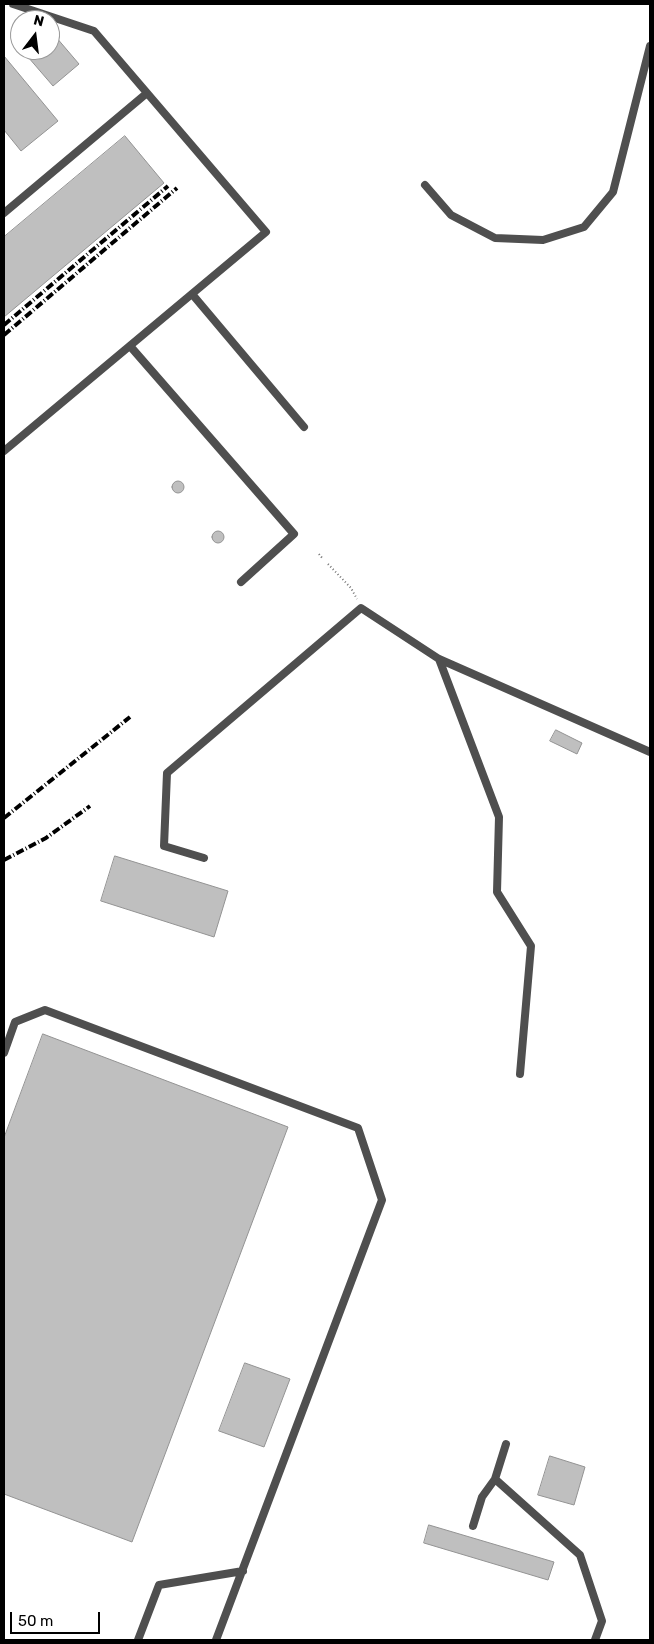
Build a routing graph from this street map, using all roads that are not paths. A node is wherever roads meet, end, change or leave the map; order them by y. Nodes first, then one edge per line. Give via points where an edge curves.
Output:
1 (13, 4) edge
2 (650, 46) edge
3 (147, 93) junction
4 (425, 185) dead end
5 (4, 213) edge
6 (192, 294) junction
7 (130, 346) junction
8 (304, 427) dead end
9 (4, 451) edge
10 (241, 582) dead end
11 (440, 660) junction
12 (650, 752) edge
13 (204, 858) dead end
14 (4, 1053) edge
15 (520, 1074) dead end
16 (506, 1444) dead end
17 (495, 1479) junction
18 (473, 1526) dead end
19 (242, 1571) junction
20 (138, 1640) edge
21 (216, 1640) edge
22 (595, 1640) edge

1 - 3 lane via 94,31
2 - 4 lane via 613,192 584,227 543,240 495,238 451,215
3 - 5 lane
3 - 6 lane via 266,232
6 - 7 lane
6 - 8 lane
7 - 9 lane
7 - 10 lane via 294,534
11 - 12 lane
11 - 13 lane via 361,608 167,773 164,846
11 - 15 lane via 499,817 497,892 531,946
14 - 19 lane via 16,1022 45,1010 358,1128 382,1200
16 - 17 lane
17 - 18 lane via 482,1497
17 - 22 lane via 580,1555 602,1621
19 - 20 lane via 158,1585
19 - 21 lane

